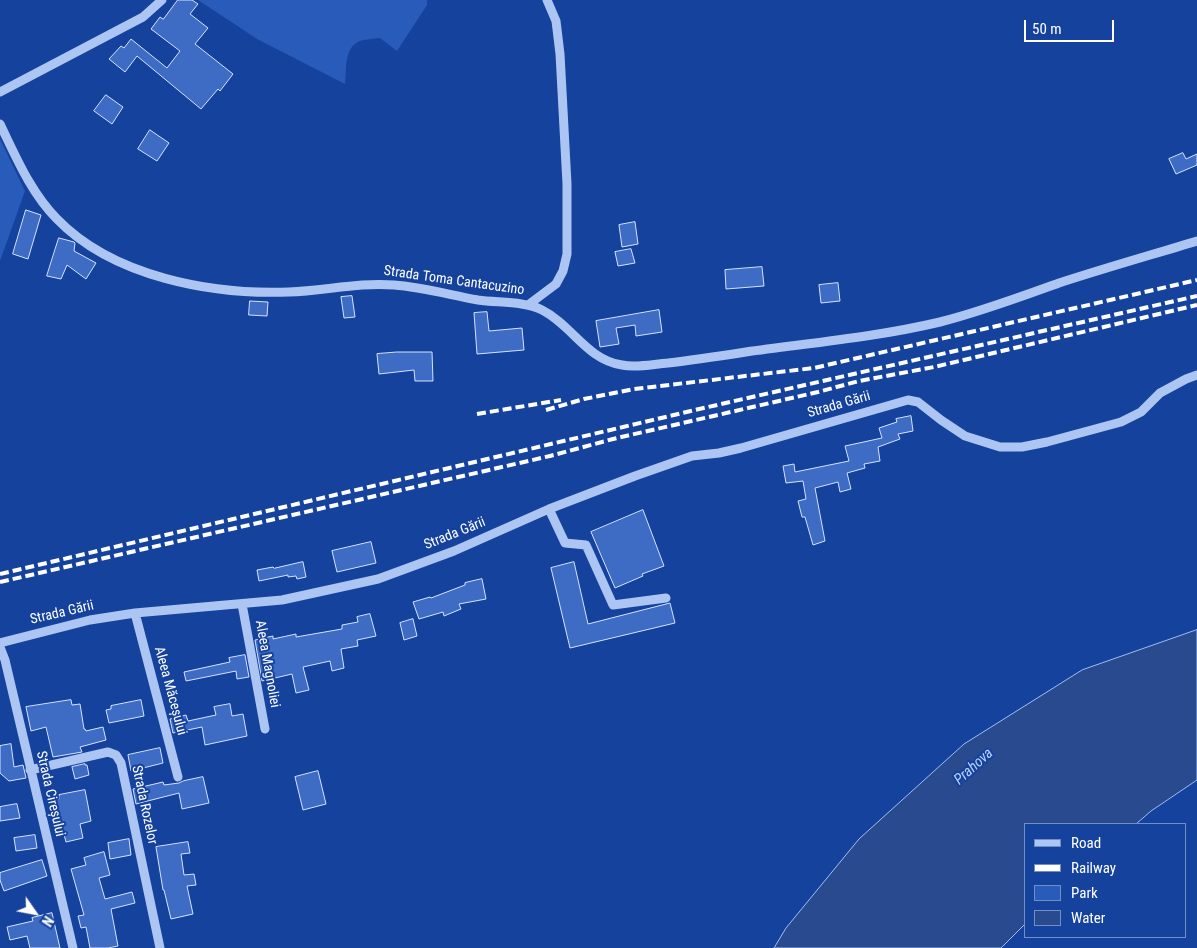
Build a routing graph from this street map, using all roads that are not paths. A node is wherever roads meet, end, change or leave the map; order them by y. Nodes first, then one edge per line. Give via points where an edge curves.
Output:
1 (162, 0) edge
2 (547, 0) edge
3 (0, 92) edge
4 (0, 124) edge
5 (1197, 241) edge
6 (528, 305) junction
7 (1197, 375) edge
8 (549, 509) junction
9 (666, 598) dead end
10 (242, 604) junction
11 (135, 613) junction
12 (0, 643) edge
13 (0, 647) edge
14 (264, 729) dead end
15 (30, 770) junction
16 (178, 776) dead end
17 (73, 948) edge
18 (160, 948) edge

1 - 3 street via 143,17
2 - 6 street via 556,21 560,54 567,254 556,284
4 - 6 street, Strada Toma Cantacuzino via 26,176 57,220 99,252 150,275 257,292 396,285 478,300
5 - 6 street, Strada Toma Cantacuzino via 943,321 629,366 608,362 554,318
7 - 8 street, Strada Gării via 1160,393 1140,412 1121,422 1022,447 1000,447 966,436 918,402 908,400 741,448 692,456
8 - 9 street via 565,543 586,545 613,605
8 - 10 street, Strada Gării via 454,551 378,579 282,600
10 - 11 street, Strada Gării
10 - 14 street, Aleea Magnoliei
11 - 12 street, Strada Gării via 90,620
11 - 16 street, Aleea Măceșului
13 - 15 street, Strada Cireșului
15 - 17 street, Strada Cireșului
15 - 18 street, Strada Rozelor via 108,752 116,755 121,763

